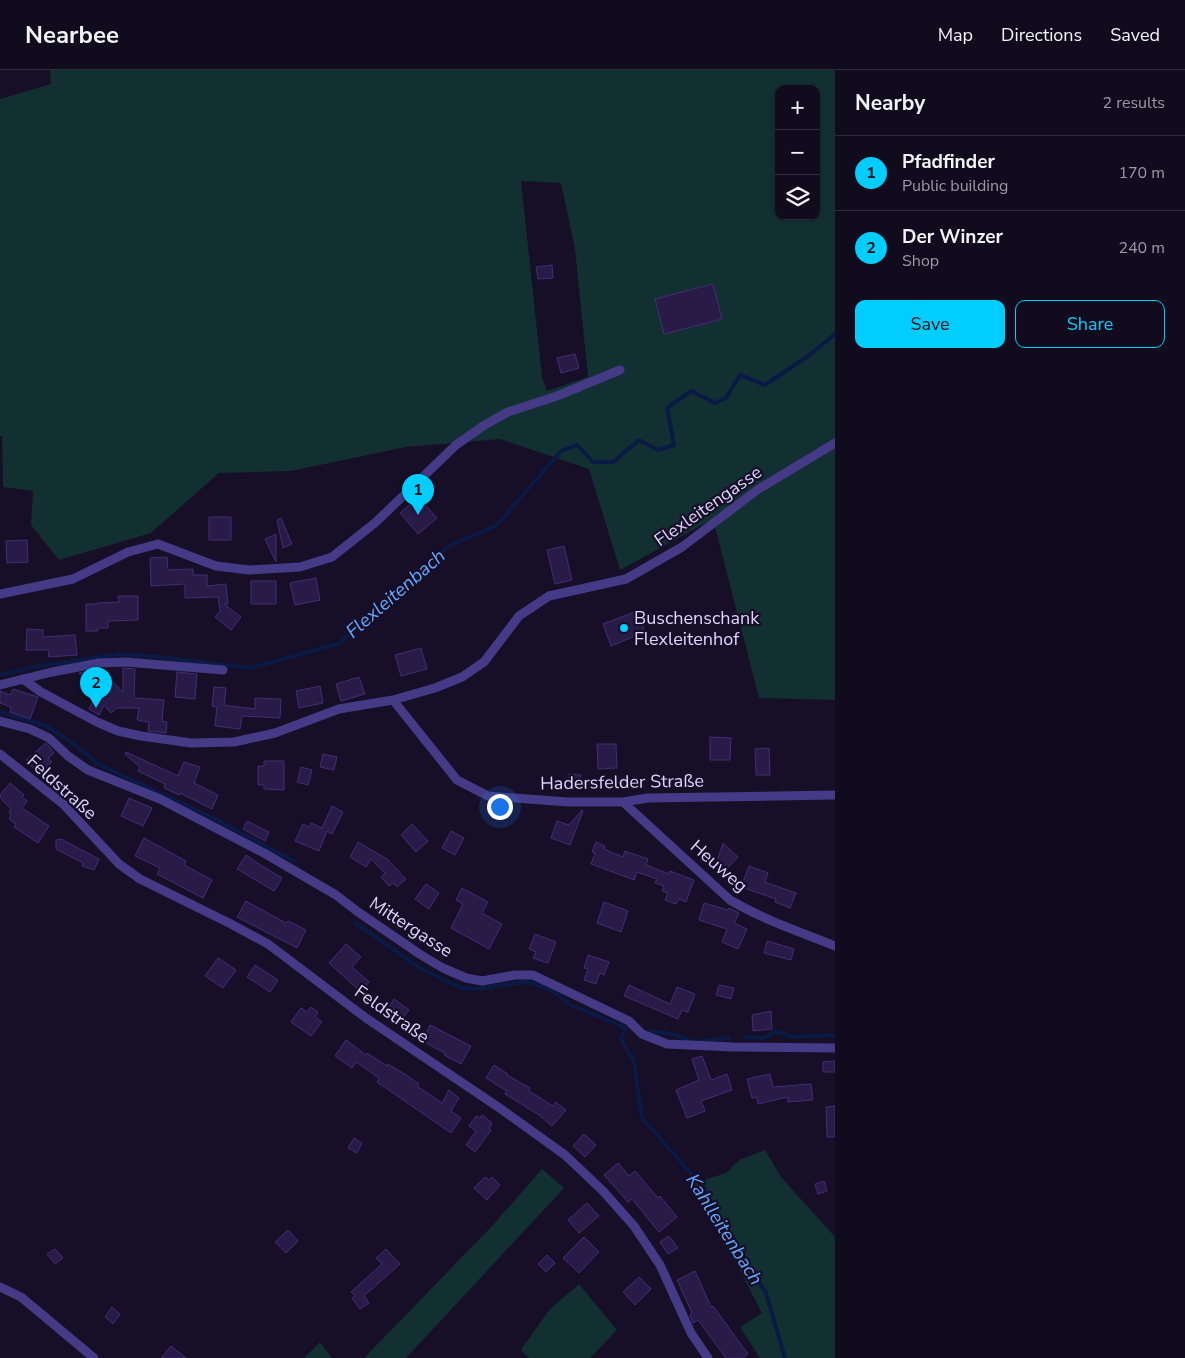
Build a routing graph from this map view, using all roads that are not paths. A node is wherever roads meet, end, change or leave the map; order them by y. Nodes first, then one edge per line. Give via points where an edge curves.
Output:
1 (620, 370) dead end
2 (835, 443) edge
3 (0, 594) edge
4 (223, 670) dead end
5 (22, 679) junction
6 (0, 685) edge
7 (393, 700) junction
8 (0, 721) edge
9 (0, 754) edge
10 (835, 795) edge
11 (623, 802) junction
12 (835, 946) edge
13 (835, 1048) edge
14 (0, 1287) edge
15 (94, 1358) edge
16 (708, 1358) edge

1 - 3 street via 508,412 483,426 456,445 376,522 332,556 300,567 250,570 216,566 158,544 128,552 73,579
2 - 7 street, Flexleitengasse via 757,490 682,547 626,579 549,596 519,616 484,662 462,677
4 - 5 street via 126,662 99,663
5 - 6 street
5 - 7 street via 118,731 191,743 234,742 275,734 339,709
7 - 11 street, Hadersfelder Straße via 457,780 488,796
8 - 13 street, Mittergasse via 49,738 88,770 160,798 264,853 336,895 421,955 466,978 482,981 515,974 533,975 629,1021 642,1034 667,1044
9 - 16 street, Feldstraße via 63,804 119,864 140,879 268,944 366,1018 565,1155 634,1226 660,1264 691,1333
10 - 11 street, Hadersfelder Straße via 648,798
11 - 12 street, Heuweg via 730,900 793,931
14 - 15 street via 21,1297

